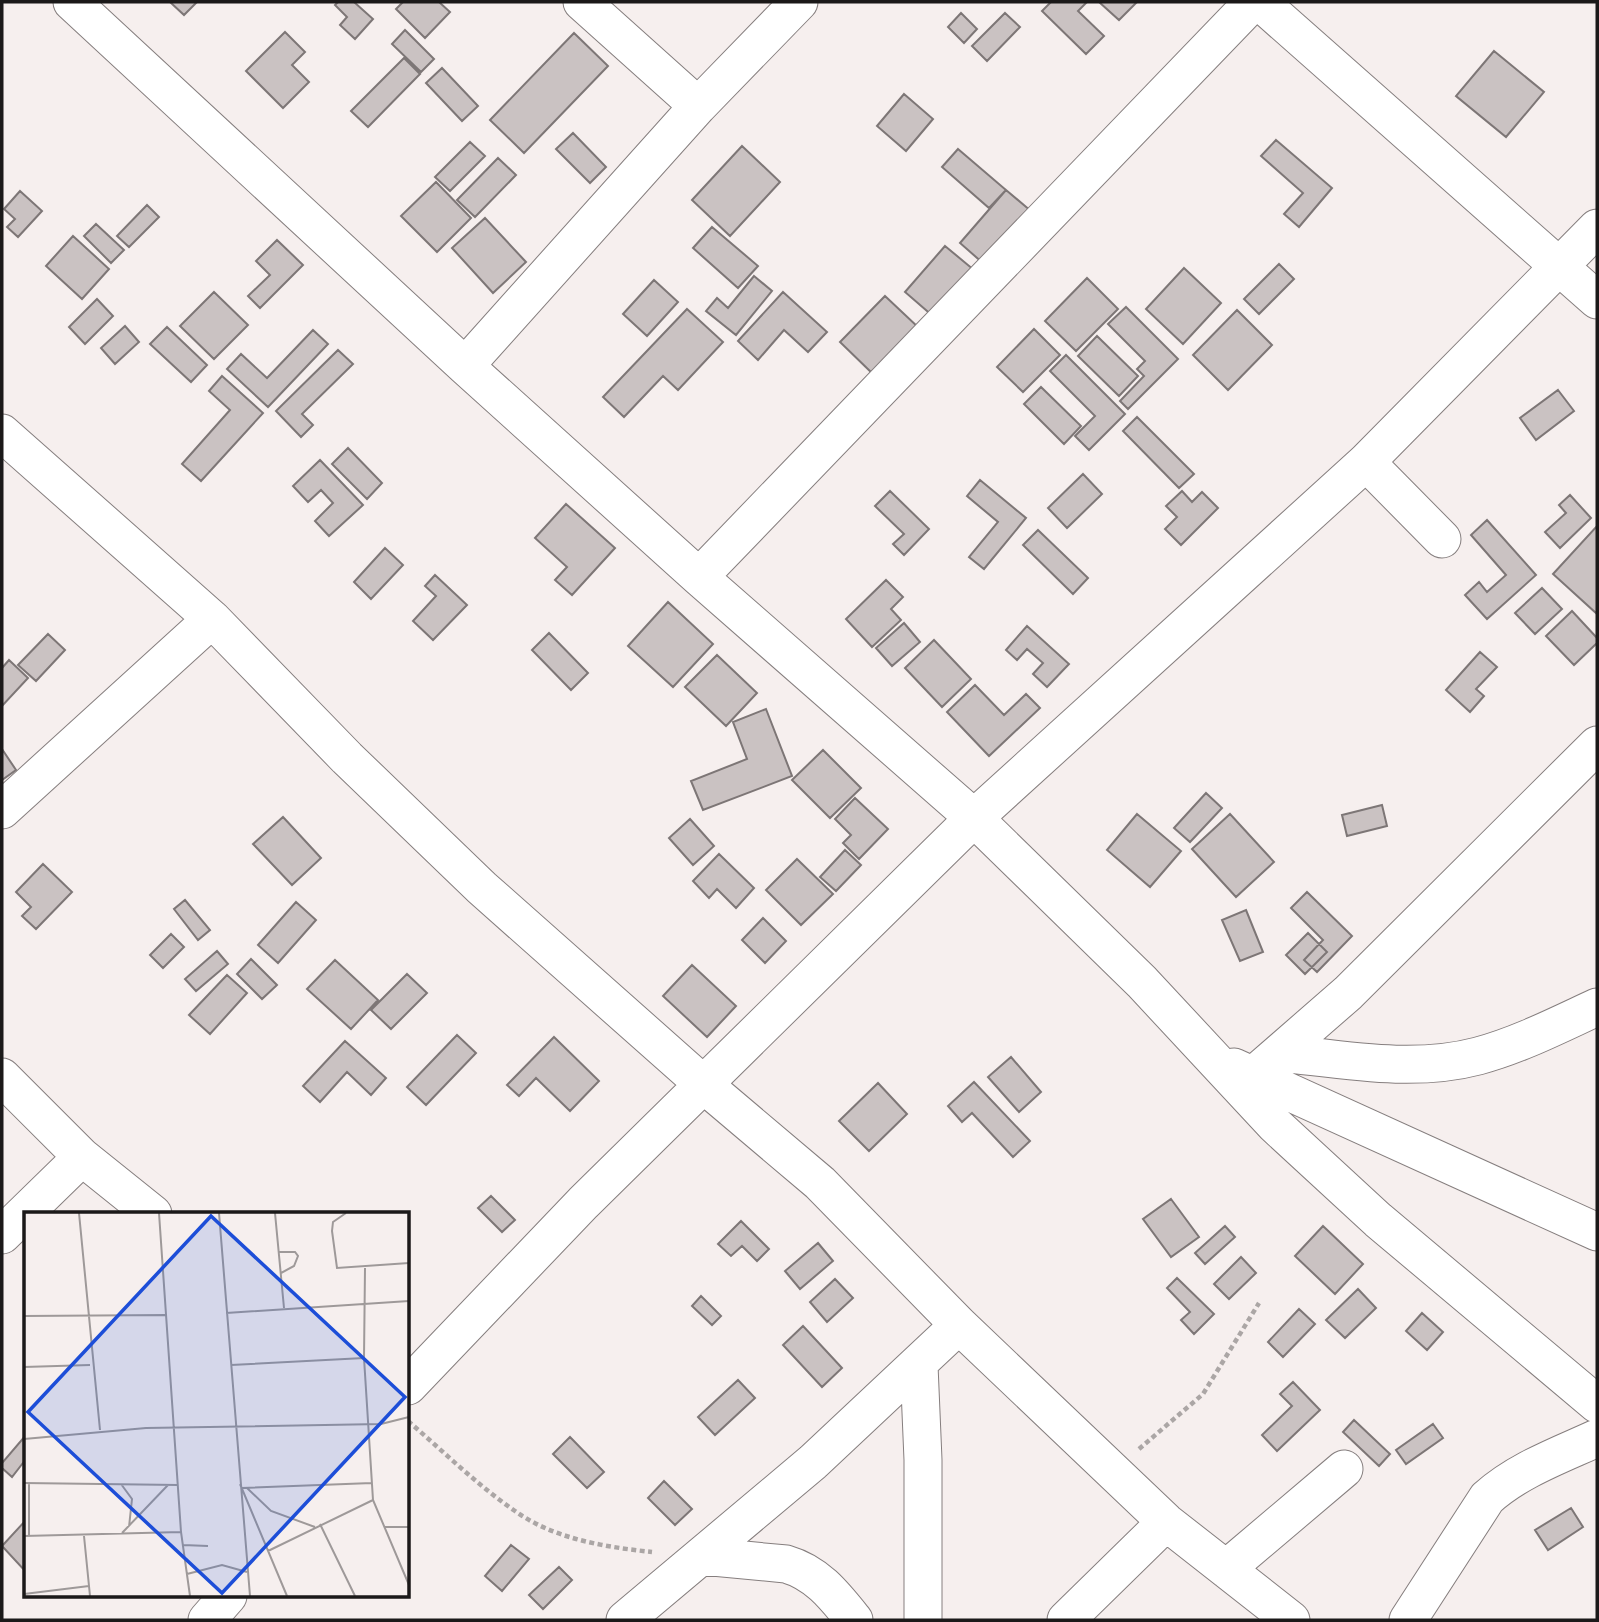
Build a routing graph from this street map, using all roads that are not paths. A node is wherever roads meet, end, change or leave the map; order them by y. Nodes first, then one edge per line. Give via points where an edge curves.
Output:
1 (72, 2) edge
2 (582, 2) edge
3 (799, 2) edge
4 (1253, 2) edge
5 (1260, 2) edge
6 (698, 106) junction
7 (1597, 228) edge
8 (1561, 265) junction
9 (1597, 300) edge
10 (465, 366) junction
11 (2, 433) edge
12 (1366, 462) junction
13 (1442, 539) dead end
14 (699, 577) junction
15 (212, 619) junction
16 (1597, 745) edge
17 (2, 810) edge
18 (974, 818) junction
19 (1597, 1007) edge
20 (1214, 1060) junction
21 (1268, 1063) junction
22 (2, 1077) edge
23 (703, 1084) junction
24 (82, 1157) junction
25 (26, 1212) edge
26 (151, 1212) edge
27 (24, 1214) edge
28 (1597, 1232) edge
29 (2, 1235) edge
30 (959, 1325) junction
31 (919, 1365) junction
32 (410, 1384) edge
33 (1597, 1404) edge
34 (1597, 1438) edge
35 (1344, 1469) dead end
36 (1166, 1522) junction
37 (702, 1556) junction
38 (1226, 1569) junction
39 (226, 1598) edge
40 (207, 1620) edge
41 (625, 1620) edge
42 (854, 1620) edge
43 (923, 1620) edge
44 (1066, 1620) edge
45 (1291, 1620) edge
46 (1408, 1620) edge

1 - 10 street
2 - 6 street
3 - 6 street
4 - 14 street
5 - 8 street
6 - 10 street
7 - 8 street
8 - 9 street
8 - 12 street
10 - 14 street
11 - 15 street
12 - 13 street
12 - 18 street
14 - 18 street
15 - 17 street
15 - 23 street via 482,888
16 - 21 street via 1348,993
18 - 20 street via 1142,982
18 - 23 street
19 - 21 street via 1516,1043 1448,1062
20 - 21 street
20 - 33 street via 1275,1125 1378,1220
21 - 28 street
22 - 24 street
23 - 30 street via 820,1183
23 - 32 street
24 - 25 street
24 - 26 street
27 - 29 street
30 - 31 street
30 - 36 street
31 - 37 street
31 - 43 street
34 - 46 street via 1499,1487
35 - 38 street
36 - 38 street
36 - 44 street
37 - 41 street
37 - 42 street via 799,1568 813,1575
38 - 45 street
39 - 40 street

